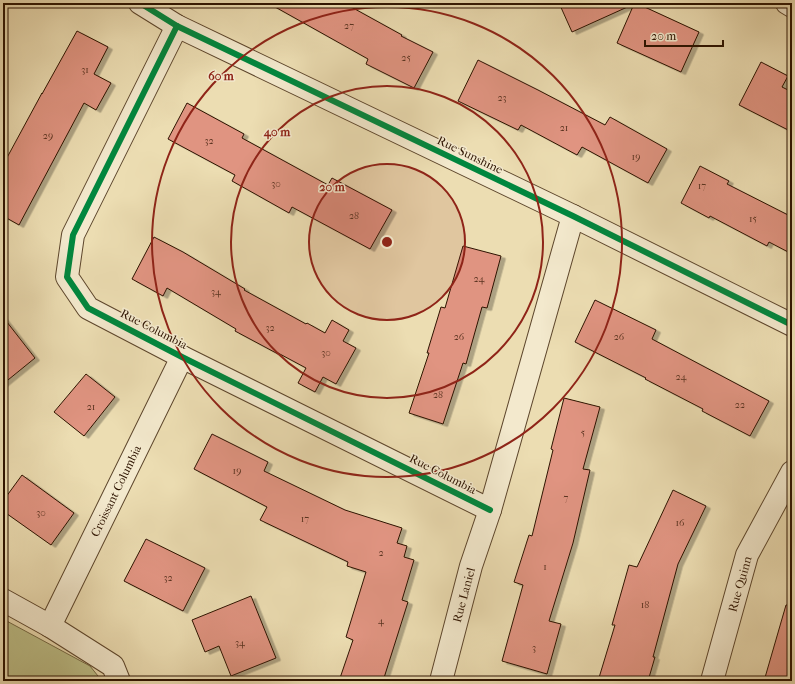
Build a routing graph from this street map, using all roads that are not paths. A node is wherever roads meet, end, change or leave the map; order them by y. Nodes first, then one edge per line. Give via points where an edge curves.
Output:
1 (140, 3) edge
2 (787, 3) edge
3 (792, 6) edge
4 (177, 26) junction
5 (572, 216) junction
6 (792, 325) edge
7 (182, 356) junction
8 (792, 472) edge
9 (490, 510) junction
10 (3, 600) edge
11 (50, 626) junction
12 (119, 681) edge
13 (441, 681) edge
14 (712, 681) edge

1 - 4 street, Rue Sunshine
2 - 3 street
4 - 5 street, Rue Sunshine
4 - 7 street, Rue Columbia via 73,235 67,277 88,308
5 - 6 street, Rue Sunshine
5 - 9 street, Rue Columbia
7 - 9 street, Rue Columbia
7 - 11 street, Croissant Columbia
8 - 14 street, Rue Quinn via 747,555
9 - 13 street, Rue Laniel via 471,566
10 - 11 street
11 - 12 street via 113,666

